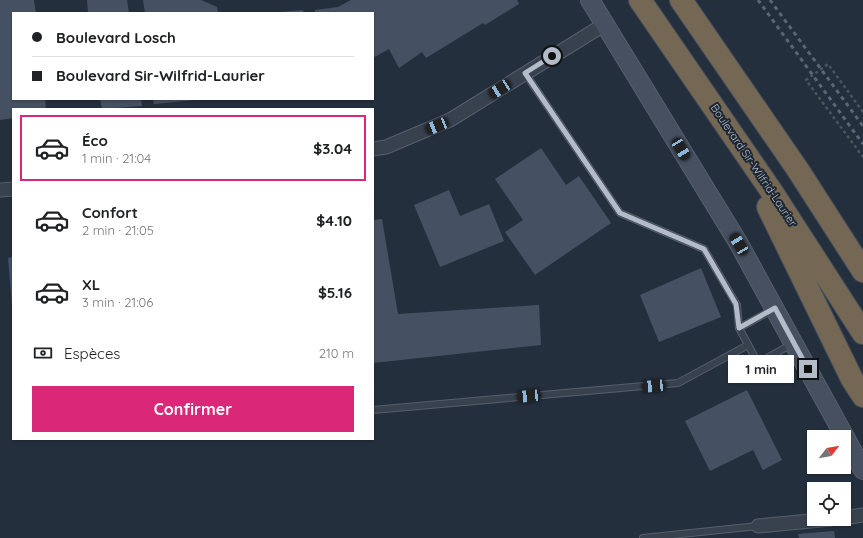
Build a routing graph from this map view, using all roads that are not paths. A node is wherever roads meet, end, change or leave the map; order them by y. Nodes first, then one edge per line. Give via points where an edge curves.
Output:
1 (590, 0) edge
2 (640, 0) edge
3 (681, 0) edge
4 (605, 24) junction
5 (525, 73) junction
6 (731, 132) junction
7 (374, 150) edge
8 (798, 170) junction
9 (12, 189) edge
10 (0, 190) edge
11 (863, 251) edge
12 (863, 271) edge
13 (775, 308) junction
14 (739, 328) junction
15 (863, 333) edge
16 (794, 343) junction
17 (748, 345) junction
18 (863, 396) edge
19 (374, 410) edge
20 (863, 470) edge
21 (863, 515) edge
22 (851, 517) edge
23 (807, 521) edge
24 (758, 526) joint
25 (643, 538) edge

1 - 4 street
2 - 6 highway, Boulevard Sir-Wilfrid-Laurier
3 - 8 highway
4 - 5 street
4 - 13 street
5 - 7 street via 450,120
5 - 14 lane via 620,213 704,249 736,304
6 - 15 highway, Boulevard Sir-Wilfrid-Laurier
6 - 18 highway
8 - 11 highway
8 - 12 highway
9 - 10 street
13 - 14 lane
13 - 16 street
14 - 17 lane
16 - 17 lane via 758,363
16 - 20 street
17 - 19 lane via 678,383
21 - 22 street
23 - 24 street
24 - 25 lane

